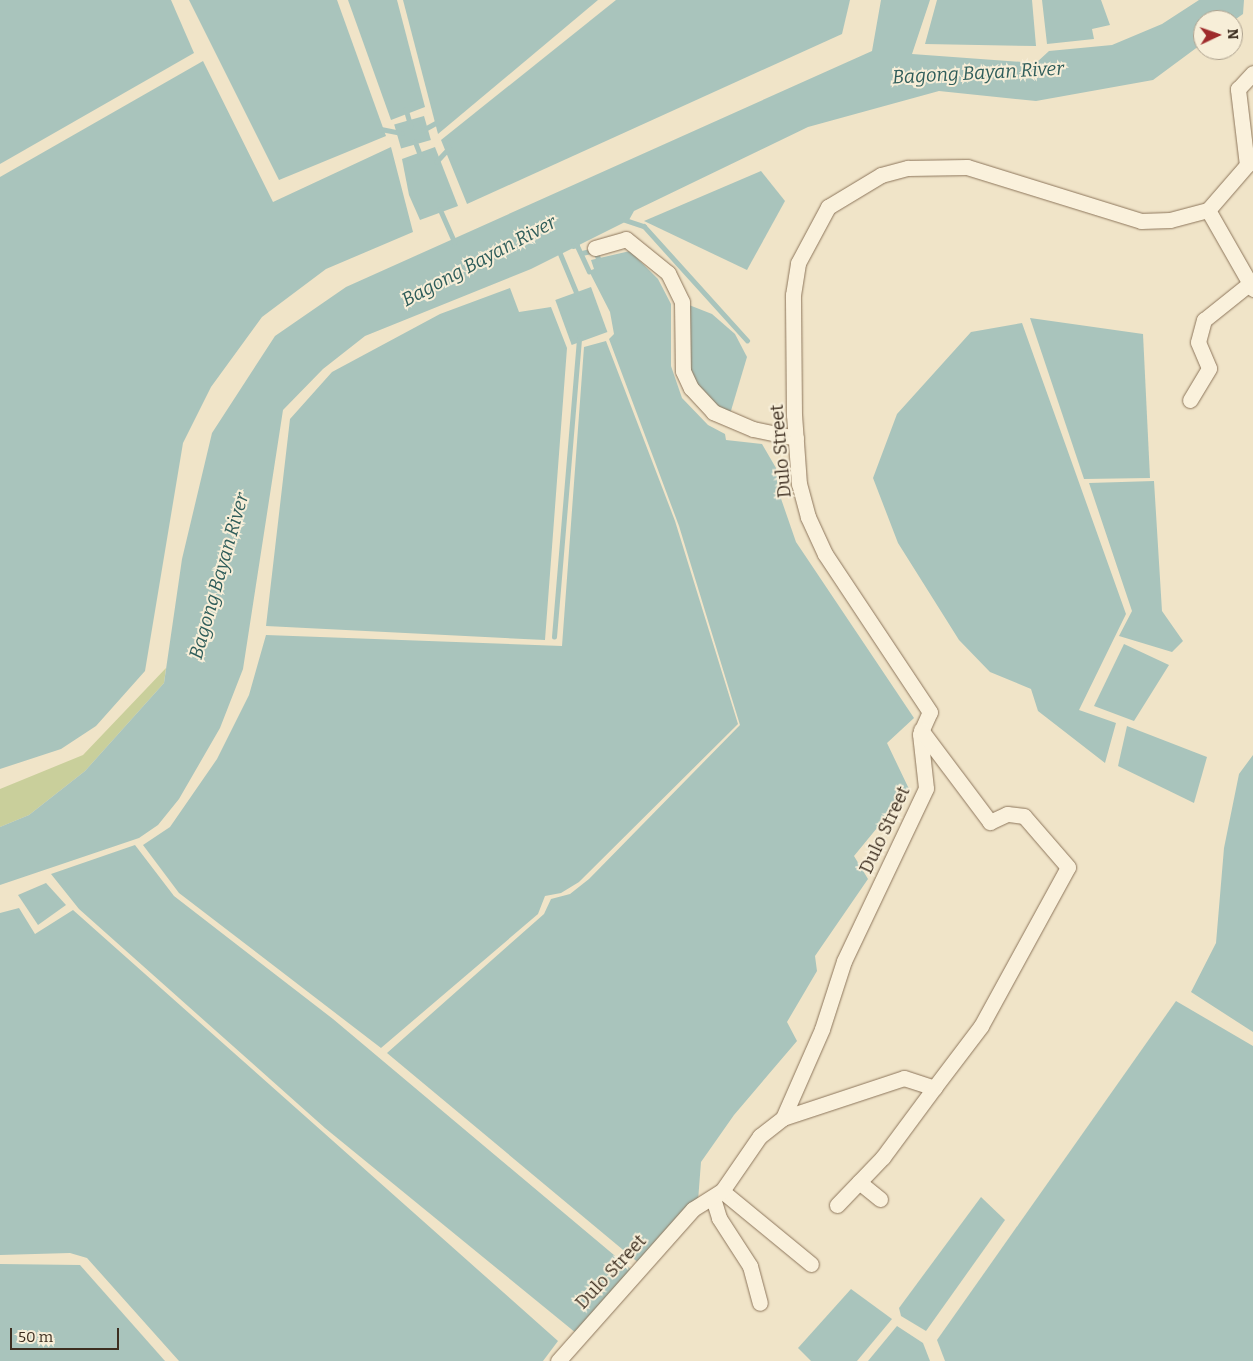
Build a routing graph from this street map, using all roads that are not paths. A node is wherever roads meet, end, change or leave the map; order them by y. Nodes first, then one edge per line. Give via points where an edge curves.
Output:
1 (1253, 73) edge
2 (1208, 210) junction
3 (595, 248) dead end
4 (1251, 286) edge
5 (1190, 400) dead end
6 (796, 438) junction
7 (920, 729) junction
8 (934, 1088) junction
9 (783, 1118) junction
10 (859, 1182) junction
11 (717, 1194) junction
12 (880, 1199) dead end
13 (837, 1205) dead end
14 (811, 1264) dead end
15 (760, 1303) dead end
16 (558, 1361) edge

1 - 2 street via 1238,89 1248,165
2 - 4 street
2 - 6 street, Dulo Street via 1170,220 1141,221 967,167 939,164 895,171 862,184 828,207 798,263 793,295
3 - 6 street via 626,239 668,273 682,302 683,371 691,388 713,412 752,429
4 - 5 street via 1204,320 1198,342 1210,368
6 - 7 street, Dulo Street via 799,484 808,517 825,554 927,706 930,712
7 - 8 street via 990,822 1007,814 1024,816 1068,867 980,1026
7 - 9 street, Dulo Street via 926,788 844,961 822,1030
8 - 9 street via 904,1078
8 - 10 street
9 - 11 street via 760,1136
10 - 12 street
10 - 13 street
11 - 14 street
11 - 15 street via 719,1218 750,1266
11 - 16 street, Dulo Street via 693,1209

